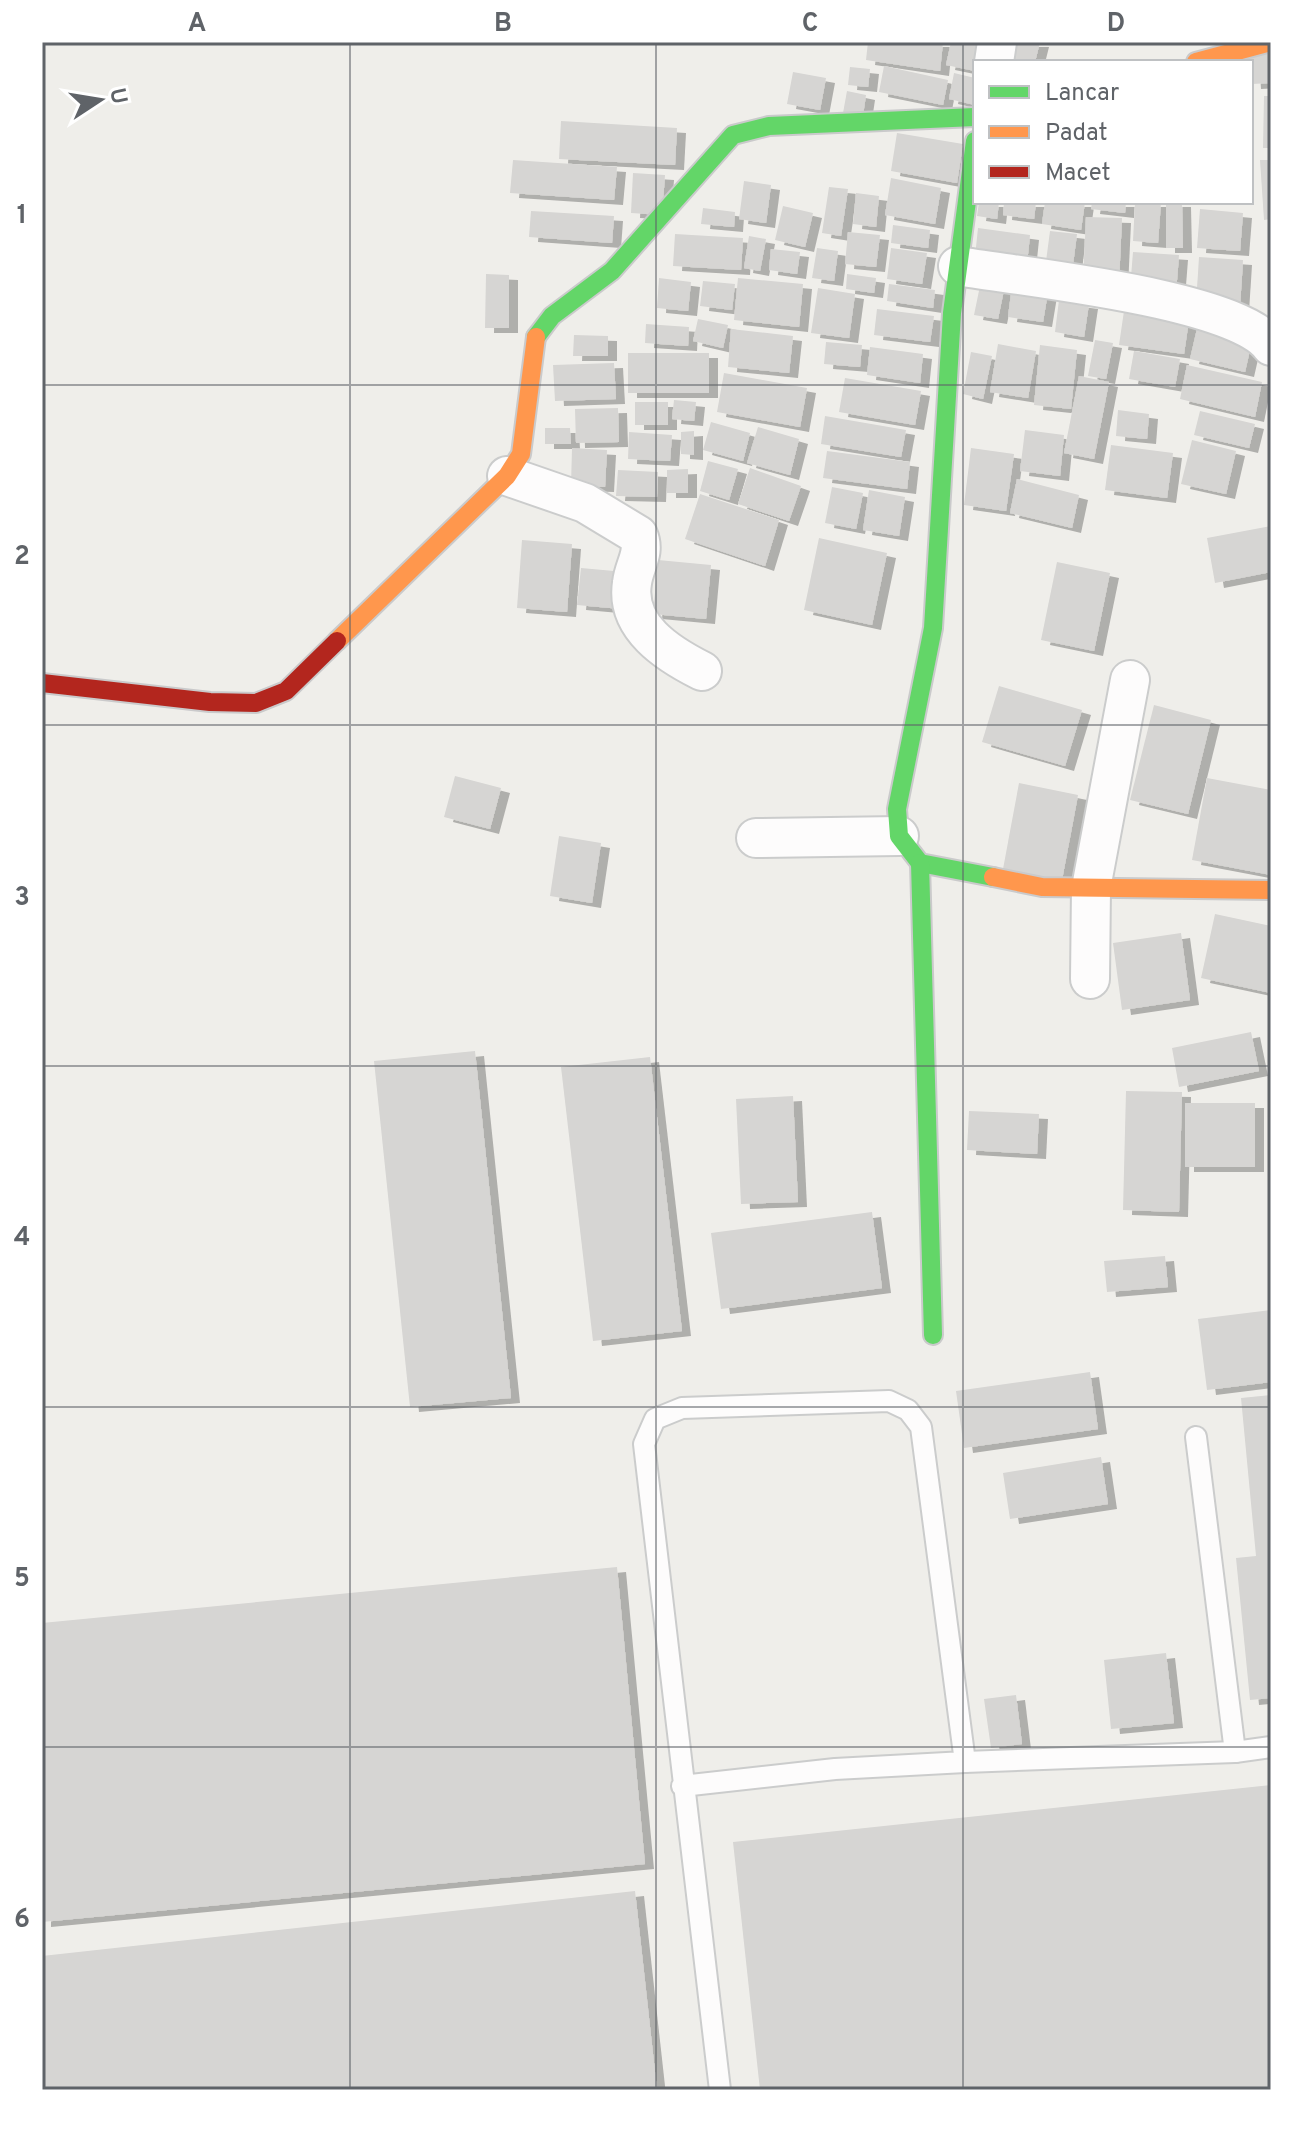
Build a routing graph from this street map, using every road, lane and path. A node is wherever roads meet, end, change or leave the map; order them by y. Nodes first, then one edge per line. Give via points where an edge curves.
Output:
1 (1271, 42) edge
2 (1201, 60) edge
3 (973, 117) edge
4 (973, 156) edge
5 (958, 266) junction
6 (1271, 346) edge
7 (507, 476) junction
8 (702, 671) dead end
9 (1130, 680) dead end
10 (42, 683) edge
11 (756, 838) dead end
12 (909, 849) junction
13 (1091, 888) junction
14 (1271, 890) edge
15 (1090, 979) dead end
16 (933, 1335) dead end
17 (1196, 1437) dead end
18 (1271, 1747) edge
19 (1235, 1752) junction
20 (965, 1762) junction
21 (682, 1786) junction
22 (720, 2090) edge

1 - 2 street
3 - 7 street via 829,126 778,123 733,135 612,271 552,316 536,336 521,454
4 - 5 street
5 - 6 street via 1172,302 1244,325
5 - 12 street via 933,628 897,809
7 - 8 street via 585,503 638,535 642,550 631,585 639,623 672,656
7 - 10 street via 286,691 256,703 210,702
9 - 13 street
11 - 12 street
12 - 13 street via 1042,887
12 - 16 street
13 - 14 street
13 - 15 street
17 - 19 lane
18 - 19 lane
19 - 20 lane
20 - 21 lane via 835,1769
20 - 21 lane via 921,1427 908,1410 889,1401 682,1408 655,1419 644,1444
21 - 22 lane

